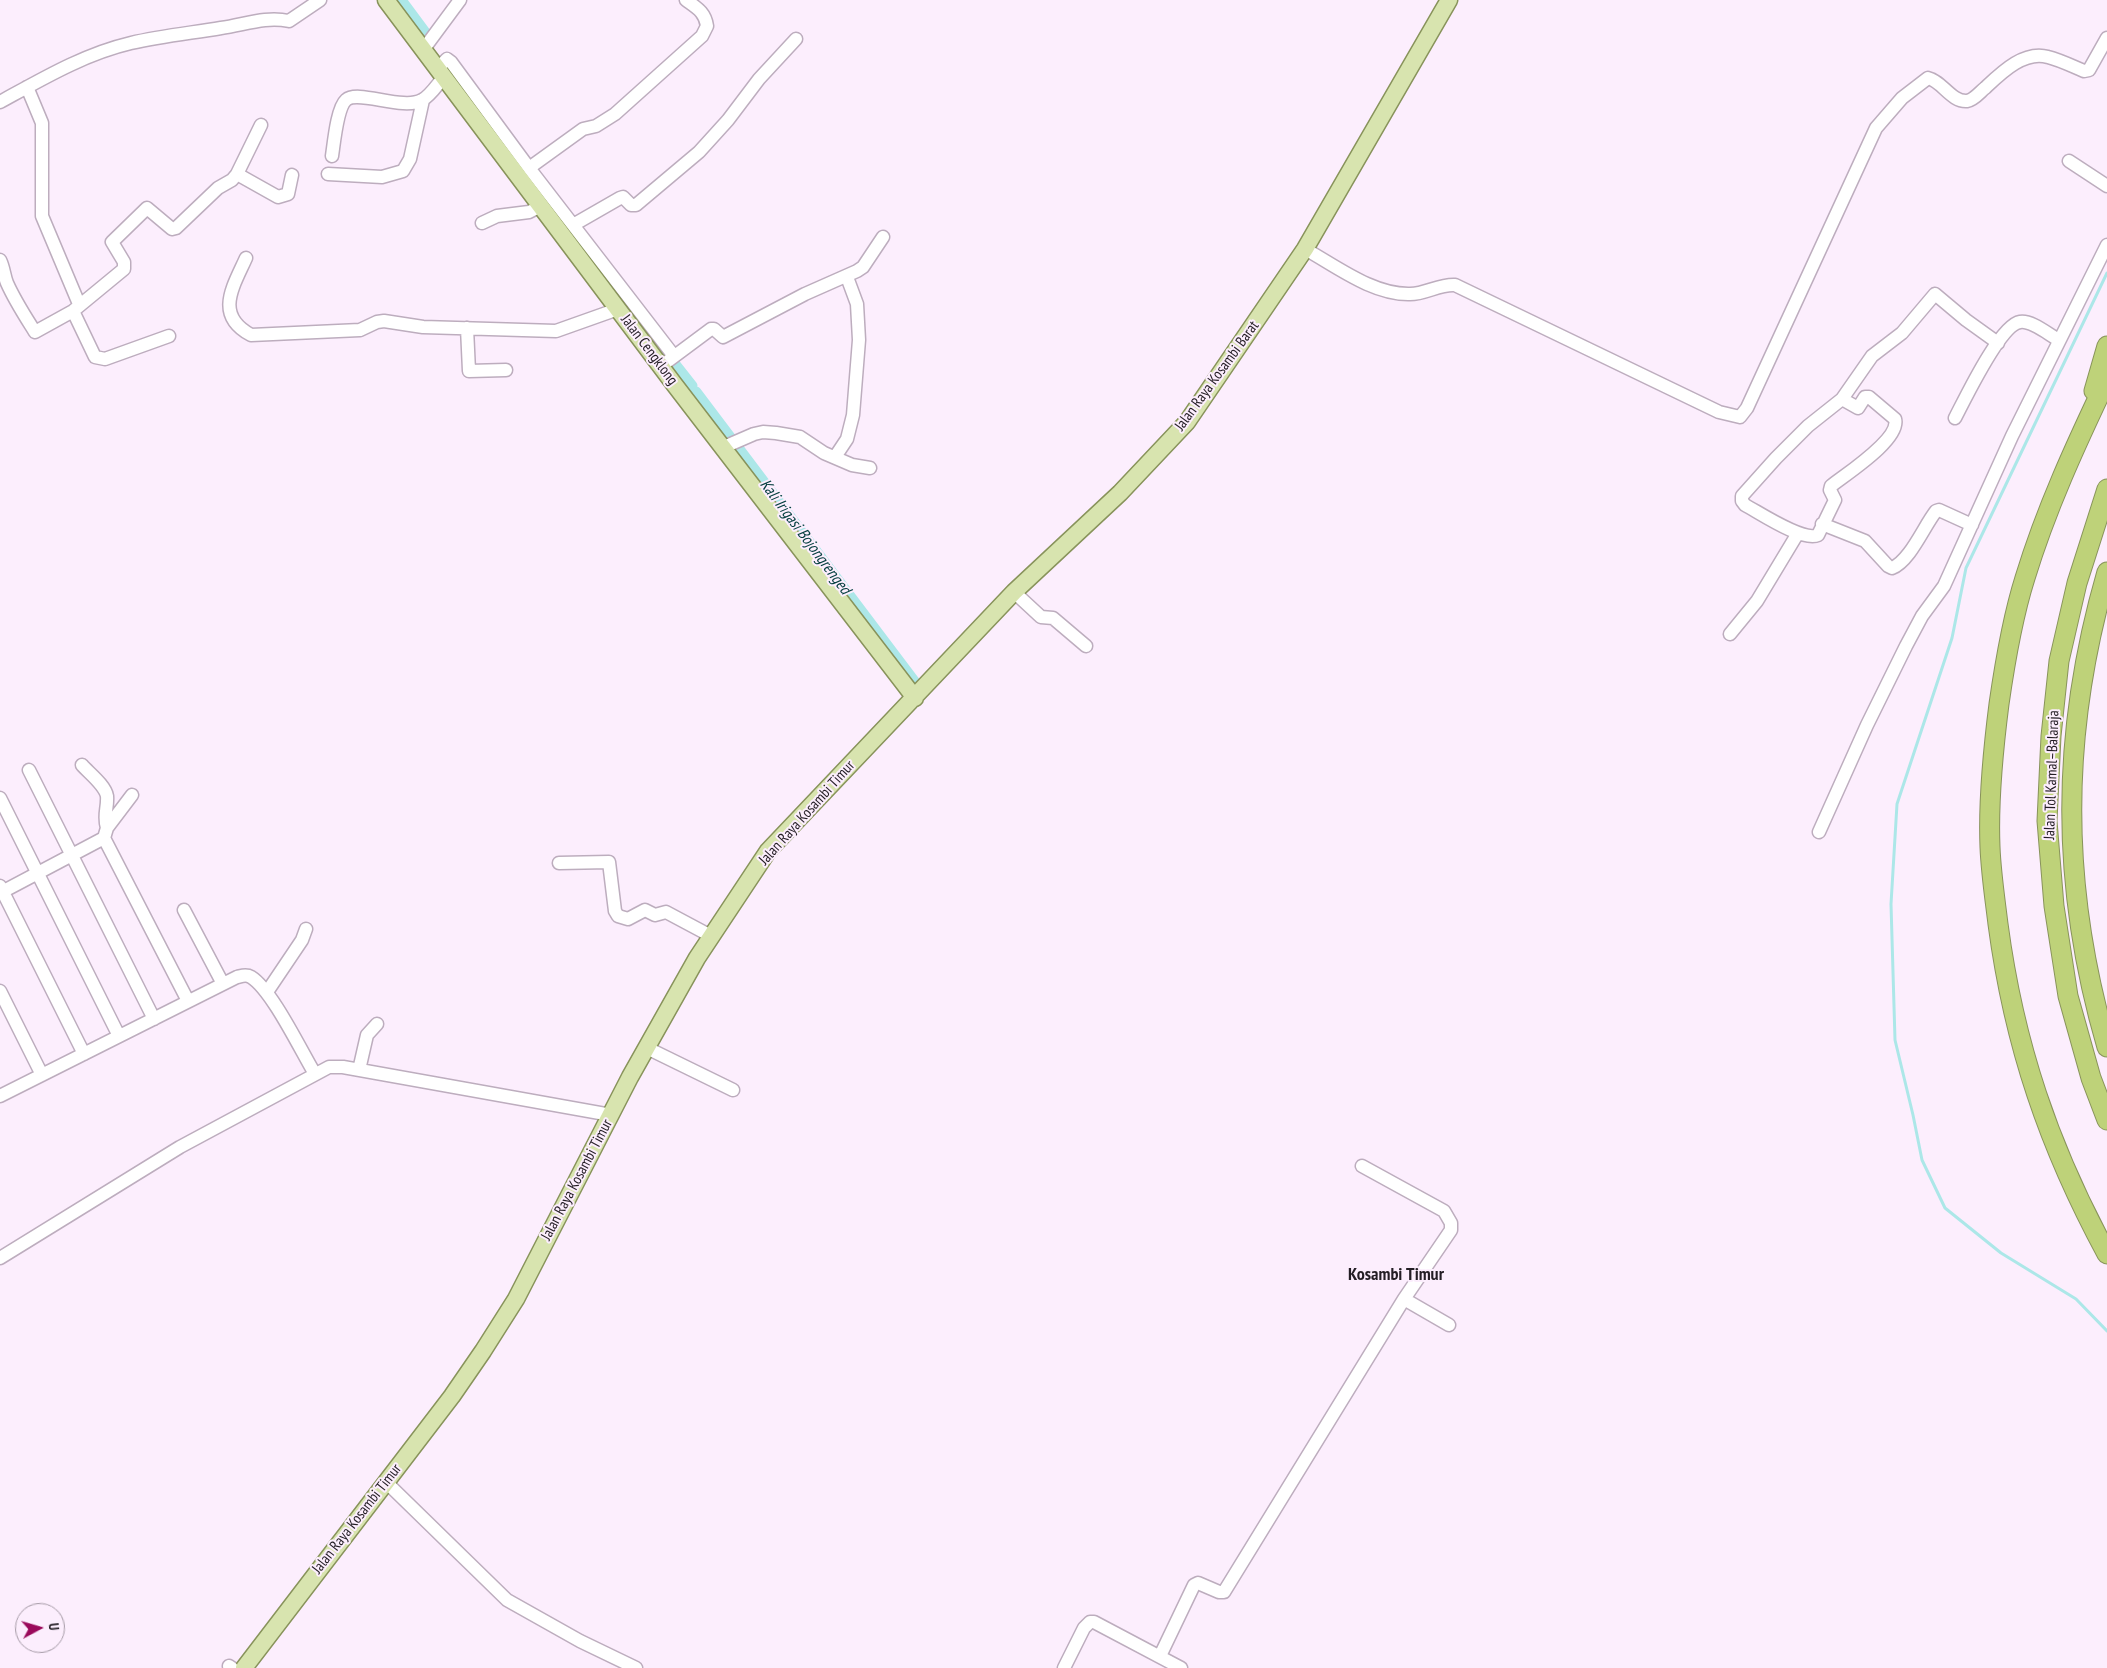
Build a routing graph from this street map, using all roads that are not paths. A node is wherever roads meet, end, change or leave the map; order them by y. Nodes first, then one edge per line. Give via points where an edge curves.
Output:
1 (320, 0) edge
2 (386, 0) edge
3 (460, 0) edge
4 (686, 0) edge
5 (1449, 0) edge
6 (796, 39) dead end
7 (2106, 42) edge
8 (423, 50) junction
9 (442, 68) junction
10 (27, 86) junction
11 (423, 100) junction
12 (0, 102) edge
13 (261, 125) dead end
14 (492, 129) junction
15 (332, 156) dead end
16 (2069, 161) dead end
17 (529, 168) junction
18 (237, 174) junction
19 (328, 174) dead end
20 (292, 175) dead end
21 (2107, 186) edge
22 (537, 189) junction
23 (541, 206) junction
24 (482, 223) dead end
25 (573, 225) junction
26 (883, 237) dead end
27 (2107, 245) edge
28 (1305, 249) junction
29 (246, 258) dead end
30 (0, 260) edge
31 (847, 277) junction
32 (76, 308) junction
33 (618, 309) junction
34 (467, 328) junction
35 (169, 336) dead end
36 (2059, 340) junction
37 (1998, 343) junction
38 (2107, 346) edge
39 (668, 361) junction
40 (506, 370) dead end
41 (2107, 379) edge
42 (1842, 399) junction
43 (1955, 418) dead end
44 (2081, 433) junction
45 (731, 444) junction
46 (835, 457) junction
47 (870, 468) dead end
48 (2107, 489) edge
49 (1822, 524) junction
50 (1972, 525) junction
51 (1798, 533) junction
52 (2107, 572) edge
53 (1014, 592) junction
54 (1730, 634) dead end
55 (1086, 646) dead end
56 (915, 698) junction
57 (82, 765) dead end
58 (29, 770) dead end
59 (132, 795) dead end
60 (0, 798) edge
61 (1819, 832) dead end
62 (106, 833) junction
63 (73, 855) junction
64 (559, 863) dead end
65 (38, 873) junction
66 (1, 890) edge
67 (184, 910) dead end
68 (306, 929) dead end
69 (711, 936) junction
70 (223, 984) junction
71 (0, 991) edge
72 (267, 992) junction
73 (188, 1001) junction
74 (154, 1019) junction
75 (377, 1024) dead end
76 (119, 1036) junction
77 (647, 1048) junction
78 (2107, 1048) edge
79 (84, 1054) junction
80 (359, 1070) junction
81 (315, 1074) junction
82 (42, 1075) junction
83 (733, 1090) dead end
84 (0, 1096) edge
85 (611, 1115) junction
86 (2107, 1120) edge
87 (1362, 1166) dead end
88 (2107, 1254) edge
89 (0, 1258) edge
90 (1404, 1299) junction
91 (1449, 1325) dead end
92 (386, 1482) junction
93 (1160, 1656) junction
94 (235, 1667) edge
95 (636, 1668) edge
96 (1064, 1668) edge
97 (1181, 1668) edge

1 - 10 street via 289,21 256,20 130,43 72,64
2 - 8 main road, Jalan Cengklong
3 - 8 street
4 - 17 street via 703,12 707,26 702,36 615,114 596,126 583,129
5 - 28 main road, Jalan Raya Kosambi Barat
6 - 25 street via 699,152 667,180 636,205 631,205 623,197
7 - 28 street via 2089,70 2048,57 2031,57 2003,72 1971,100 1961,100 1928,78 1894,106 1876,128 1747,408 1740,417 1720,412 1455,285 1411,294 1386,290 1364,282
8 - 9 main road, Jalan Cengklong
9 - 11 street
9 - 14 main road, Jalan Cengklong
10 - 12 street
10 - 32 street via 42,122 42,216
11 - 15 street via 402,104 357,97 347,99 339,118
11 - 19 street via 410,159 404,171 382,177
13 - 18 street
14 - 17 street
14 - 22 main road, Jalan Cengklong
16 - 21 street
17 - 22 street
18 - 20 street via 278,197 288,194
18 - 32 street via 176,228 172,229 147,208 112,242 124,262 124,269
22 - 23 main road, Jalan Cengklong
22 - 25 street
23 - 24 street via 529,212 497,216
23 - 33 main road, Jalan Cengklong
25 - 39 street
26 - 31 street via 863,267
27 - 36 street
28 - 53 main road, Jalan Raya Kosambi Barat via 1186,422 1120,493
29 - 34 street via 228,302 236,323 251,335 360,330 384,321 423,327
30 - 32 street via 6,280 35,332
31 - 39 street via 805,294 723,337 711,328
31 - 46 street via 857,304 859,340 853,415 847,439
32 - 35 street via 95,357 105,359
33 - 34 street via 556,331
33 - 39 main road, Jalan Cengklong
34 - 40 street via 469,371
36 - 37 street via 2022,322 2017,323
36 - 50 street
37 - 42 street via 1935,294 1902,333 1872,356
37 - 43 street
38 - 44 highway
39 - 45 main road, Jalan Cengklong via 674,384
41 - 44 highway
42 - 49 street via 1858,408 1865,397 1869,397 1896,419 1897,424 1890,438 1831,486 1835,500
42 - 51 street via 1802,432 1742,496 1745,505
44 - 88 highway via 2041,529 2011,631 1992,766 1990,847 2002,953 2020,1044 2057,1151
45 - 46 street via 763,432 776,433 800,437
45 - 56 main road, Jalan Cengklong
46 - 47 street via 852,465
48 - 86 highway, Jalan Tol Kamal–Balaraja via 2077,583 2059,661 2047,821 2054,906 2068,996 2091,1078
49 - 50 street via 1865,541 1892,568 1913,546 1936,511
49 - 51 street via 1814,537
50 - 61 street via 1944,586 1922,616 1906,646
51 - 54 street via 1756,601
52 - 78 highway via 2081,684 2073,743 2071,818 2082,942
53 - 55 street via 1041,617 1053,618
53 - 56 main road, Jalan Raya Kosambi Barat
56 - 69 main road, Jalan Raya Kosambi Timur via 768,851
57 - 62 street via 104,789 107,799
58 - 63 street
59 - 62 street
60 - 65 street
62 - 63 street
62 - 73 street
63 - 65 street
63 - 74 street
64 - 69 street via 609,862 618,916 628,919 647,910 655,915 666,912
65 - 66 street
65 - 76 street
66 - 79 street
67 - 70 street
68 - 72 street
69 - 77 main road, Jalan Raya Kosambi Timur
70 - 72 street via 244,975 250,976
70 - 73 street
71 - 82 street
72 - 81 street
73 - 74 street
74 - 76 street
75 - 80 street via 367,1035
76 - 79 street
77 - 83 street
77 - 85 main road, Jalan Raya Kosambi Timur
79 - 82 street
80 - 81 street via 333,1066
80 - 85 street
81 - 89 street via 180,1147
82 - 84 street
85 - 92 main road, Jalan Raya Kosambi Timur via 516,1299 452,1396
87 - 90 street via 1444,1211 1451,1222 1450,1230
90 - 91 street
90 - 93 street via 1224,1592 1194,1584
92 - 94 main road, Jalan Raya Kosambi Timur
92 - 95 street via 507,1600
93 - 96 street via 1098,1623 1090,1622
93 - 97 street

